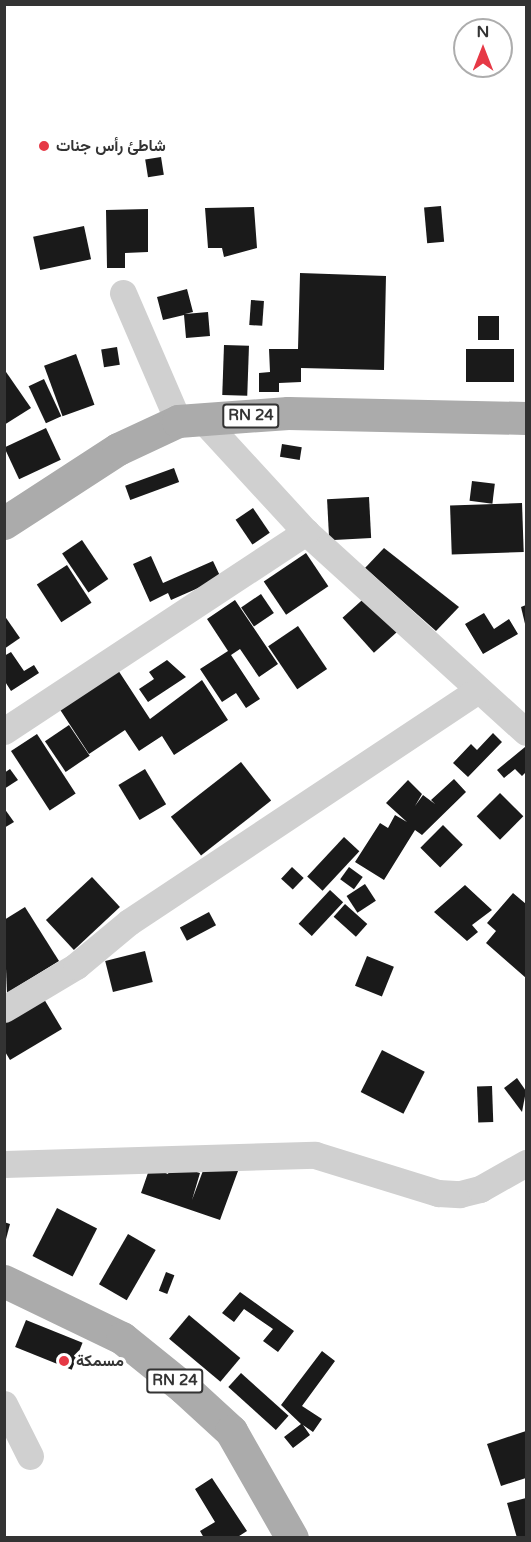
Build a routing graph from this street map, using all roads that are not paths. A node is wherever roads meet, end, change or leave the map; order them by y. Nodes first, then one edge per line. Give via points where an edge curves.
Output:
1 (123, 293) dead end
2 (526, 418) edge
3 (190, 420) junction
4 (4, 523) edge
5 (306, 532) junction
6 (478, 690) junction
7 (4, 731) edge
8 (526, 732) edge
9 (4, 1009) edge
10 (4, 1164) edge
11 (523, 1167) edge
12 (4, 1281) edge
13 (4, 1404) edge
14 (30, 1456) dead end
15 (292, 1538) edge

1 - 3 street
2 - 3 main road, RN 24 via 288,413
3 - 4 main road, RN 24 via 118,449
3 - 5 street
5 - 6 street
5 - 7 street
6 - 8 street
6 - 9 street via 129,922 76,966
10 - 11 street via 315,1155 438,1193 460,1194 480,1190
12 - 15 main road, RN 24 via 122,1338 184,1388 231,1431
13 - 14 street

